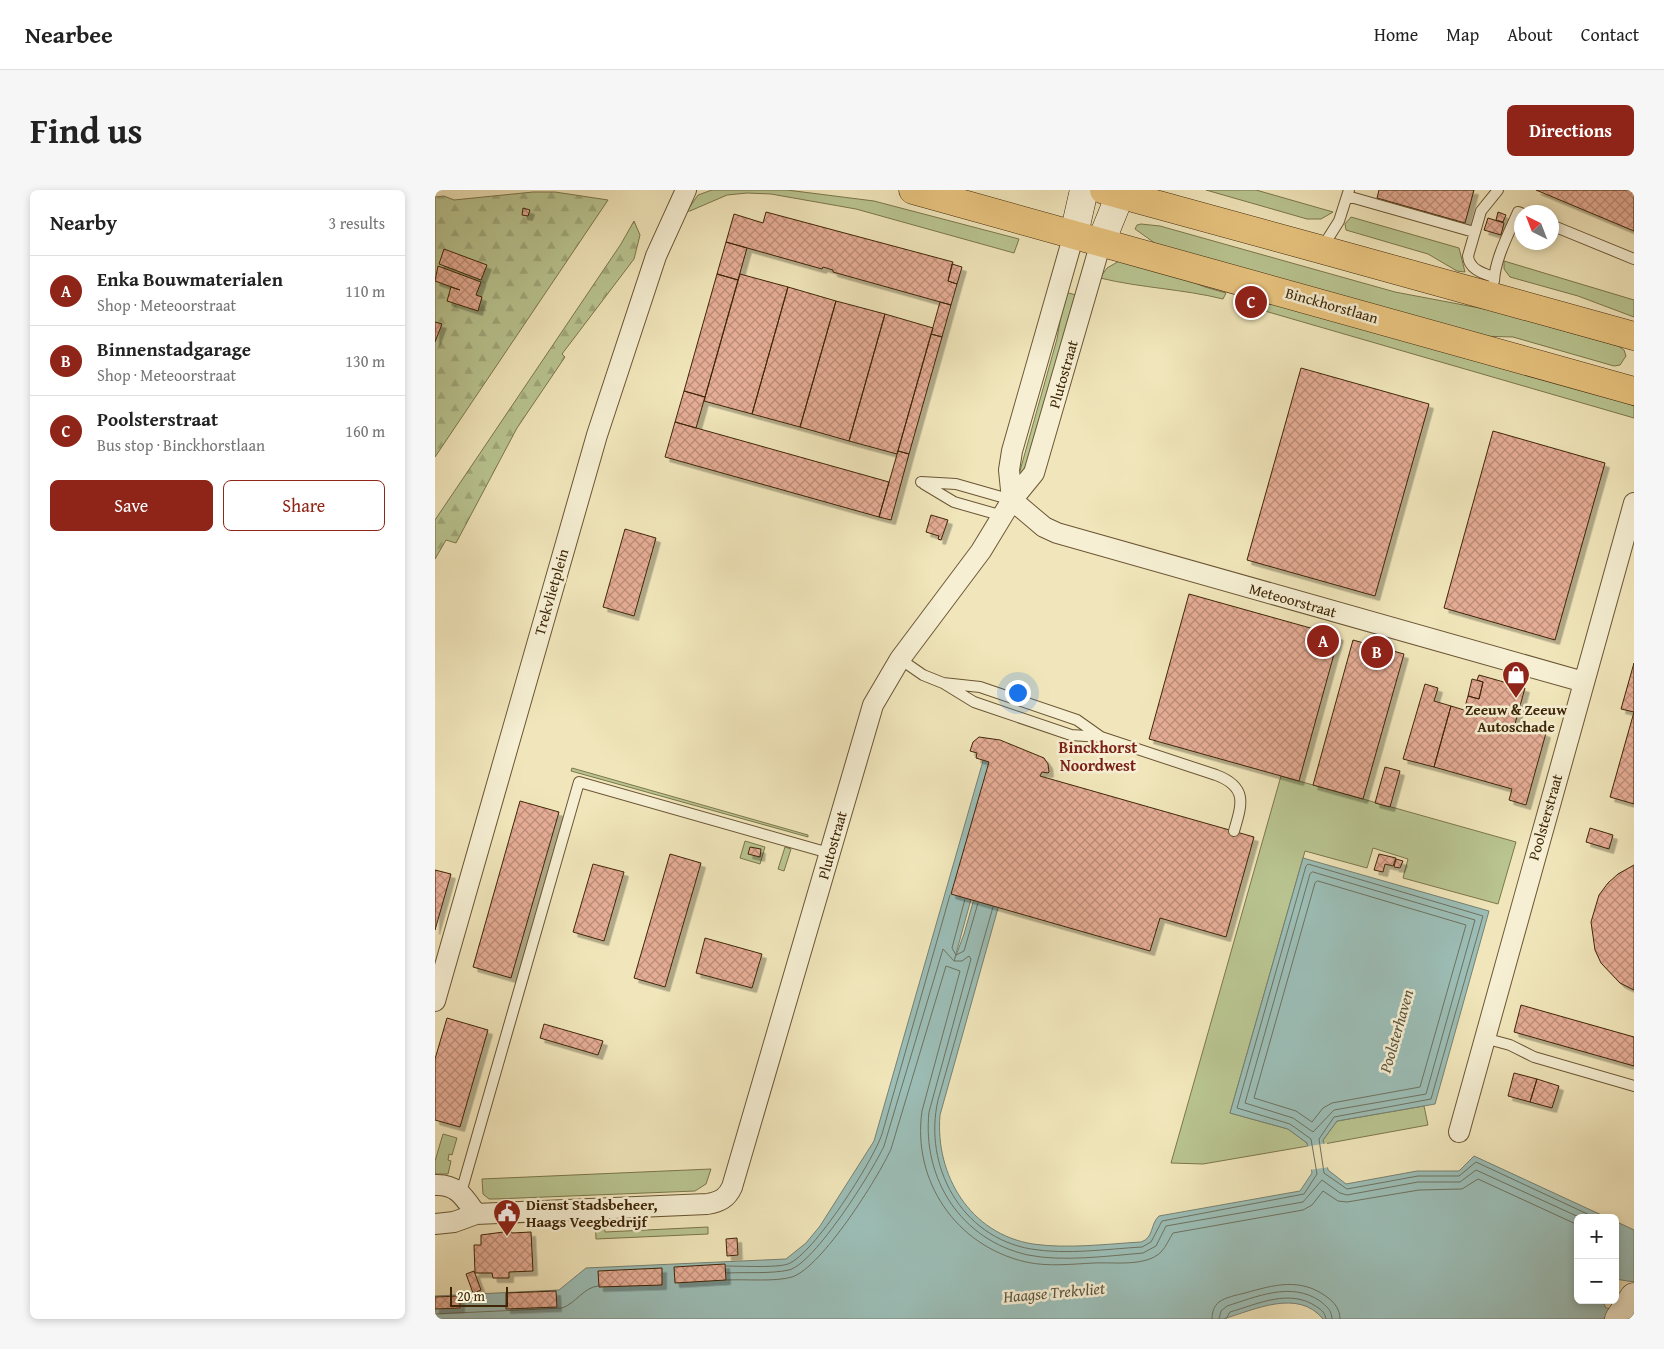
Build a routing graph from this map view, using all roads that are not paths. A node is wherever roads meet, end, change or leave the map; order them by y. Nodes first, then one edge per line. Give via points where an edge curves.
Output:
1 (686, 190) edge
2 (913, 190) edge
3 (1084, 190) edge
4 (1498, 190) edge
5 (1115, 192) edge
6 (1348, 193) edge
7 (1514, 228) edge
8 (1559, 228) edge
9 (1474, 232) junction
10 (1074, 234) junction
11 (1101, 242) junction
12 (1322, 248) junction
13 (1634, 259) edge
14 (1493, 286) junction
15 (1634, 336) edge
16 (1634, 372) edge
17 (1588, 378) junction
18 (1634, 391) edge
19 (1634, 503) edge
20 (1008, 508) junction
21 (900, 659) junction
22 (1583, 682) junction
23 (943, 683) junction
24 (1101, 737) junction
25 (1234, 831) dead end
26 (829, 853) junction
27 (435, 1001) edge
28 (1484, 1038) junction
29 (1634, 1086) edge
30 (1459, 1132) dead end
31 (435, 1184) edge
32 (461, 1193) junction
33 (469, 1217) junction
34 (435, 1224) edge

1 - 27 street, Trekvlietplein via 656,256 597,435
2 - 10 main road, Binckhorstlaan
3 - 10 main road
4 - 9 lane via 1482,208
5 - 11 main road
5 - 12 main road
6 - 9 lane
6 - 12 lane via 1339,221
7 - 14 lane
8 - 13 lane
9 - 14 lane via 1468,252 1469,263
10 - 11 main road, Binckhorstlaan
10 - 20 street, Plutostraat via 1011,455
11 - 17 main road, Binckhorstlaan
11 - 20 street, Plutostraat via 1037,464 1031,479
12 - 14 main road
14 - 15 main road
16 - 17 main road
17 - 18 main road, Binckhorstlaan
19 - 22 street, Poolsterstraat
20 - 20 lane via 955,484 921,482 954,502
20 - 21 street, Plutostraat via 981,551
20 - 22 street, Meteoorstraat via 1057,533
21 - 23 lane via 923,675
21 - 26 street, Plutostraat via 873,705
22 - 28 street, Poolsterstraat
23 - 24 lane via 974,702 1071,735
23 - 24 lane via 980,688 1077,720
24 - 25 lane via 1216,775 1233,784 1241,799
26 - 32 lane via 579,782
26 - 33 street, Plutostraat via 732,1187 721,1200 702,1204
28 - 29 lane via 1510,1045 1534,1057
28 - 30 street, Poolsterstraat
31 - 32 street via 449,1185
32 - 33 street
33 - 34 street

